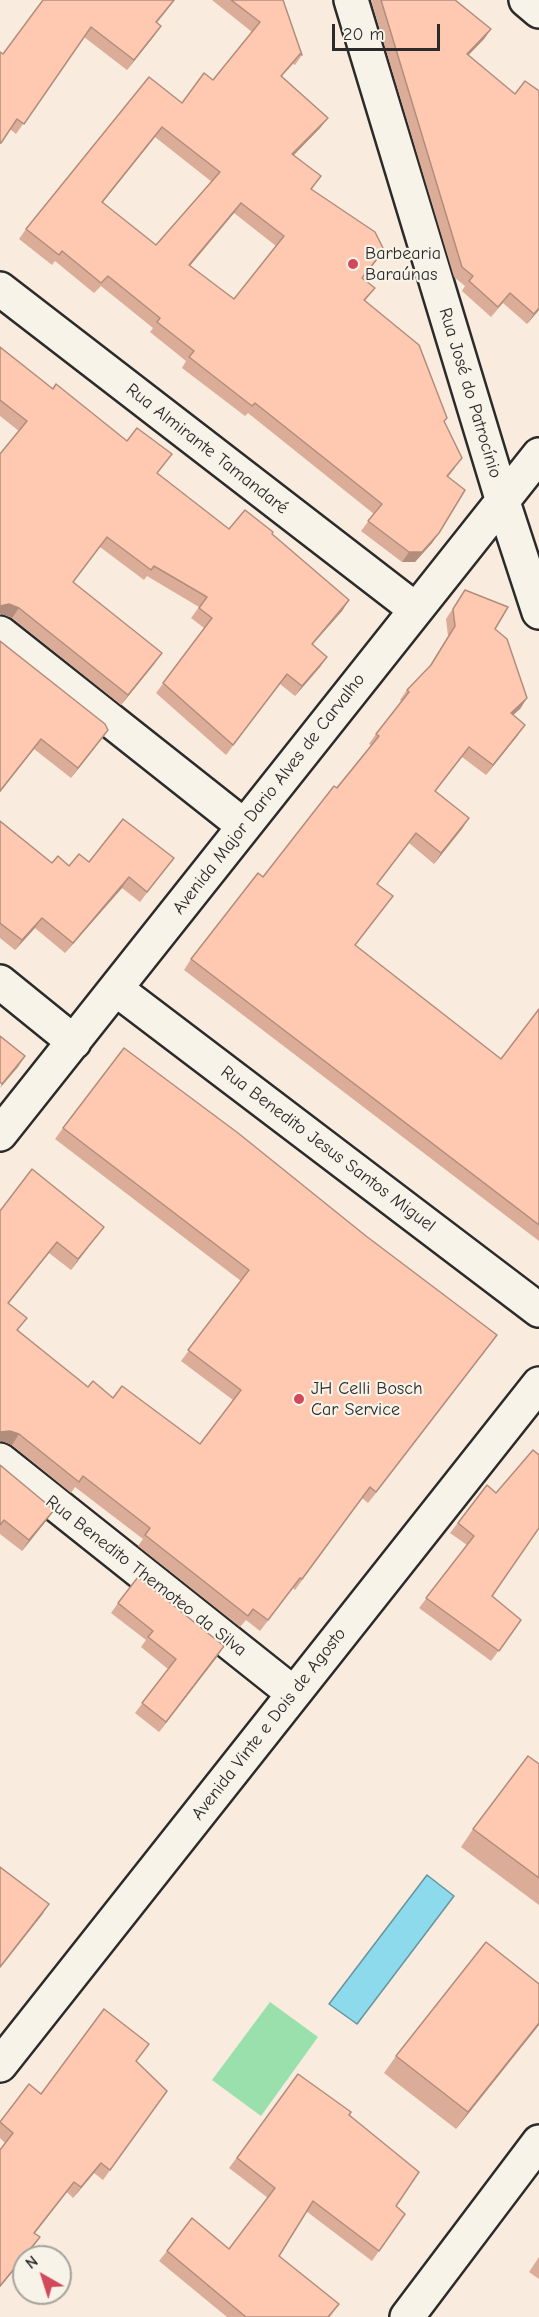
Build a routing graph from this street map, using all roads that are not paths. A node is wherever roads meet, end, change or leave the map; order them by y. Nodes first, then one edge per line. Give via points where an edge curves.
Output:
1 (351, 0) edge
2 (526, 0) edge
3 (539, 11) edge
4 (0, 289) edge
5 (539, 455) edge
6 (503, 502) junction
7 (415, 609) junction
8 (539, 612) edge
9 (0, 633) edge
10 (244, 826) junction
11 (0, 982) edge
12 (116, 988) junction
13 (74, 1042) junction
14 (0, 1134) edge
15 (539, 1310) edge
16 (539, 1384) edge
17 (0, 1460) edge
18 (293, 1693) junction
19 (0, 2065) edge
20 (539, 2142) edge
21 (407, 2317) edge

1 - 6 street, Rua José do Patrocínio
2 - 3 street
4 - 7 street, Rua Almirante Tamandaré
5 - 6 street, Avenida Major Dario Alves de Carvalho
6 - 7 street, Avenida Major Dario Alves de Carvalho
6 - 8 street, Rua José do Patrocínio
7 - 10 street, Avenida Major Dario Alves de Carvalho
9 - 10 street
10 - 12 street, Avenida Major Dario Alves de Carvalho
11 - 13 street
12 - 13 street, Avenida Major Dario Alves de Carvalho
12 - 15 street, Rua Benedito Jesus Santos Miguel
13 - 14 street, Avenida Major Dario Alves de Carvalho
16 - 18 street, Avenida Vinte e Dois de Agosto
17 - 18 street, Rua Benedito Themoteo da Silva
18 - 19 street, Avenida Vinte e Dois de Agosto
20 - 21 street

